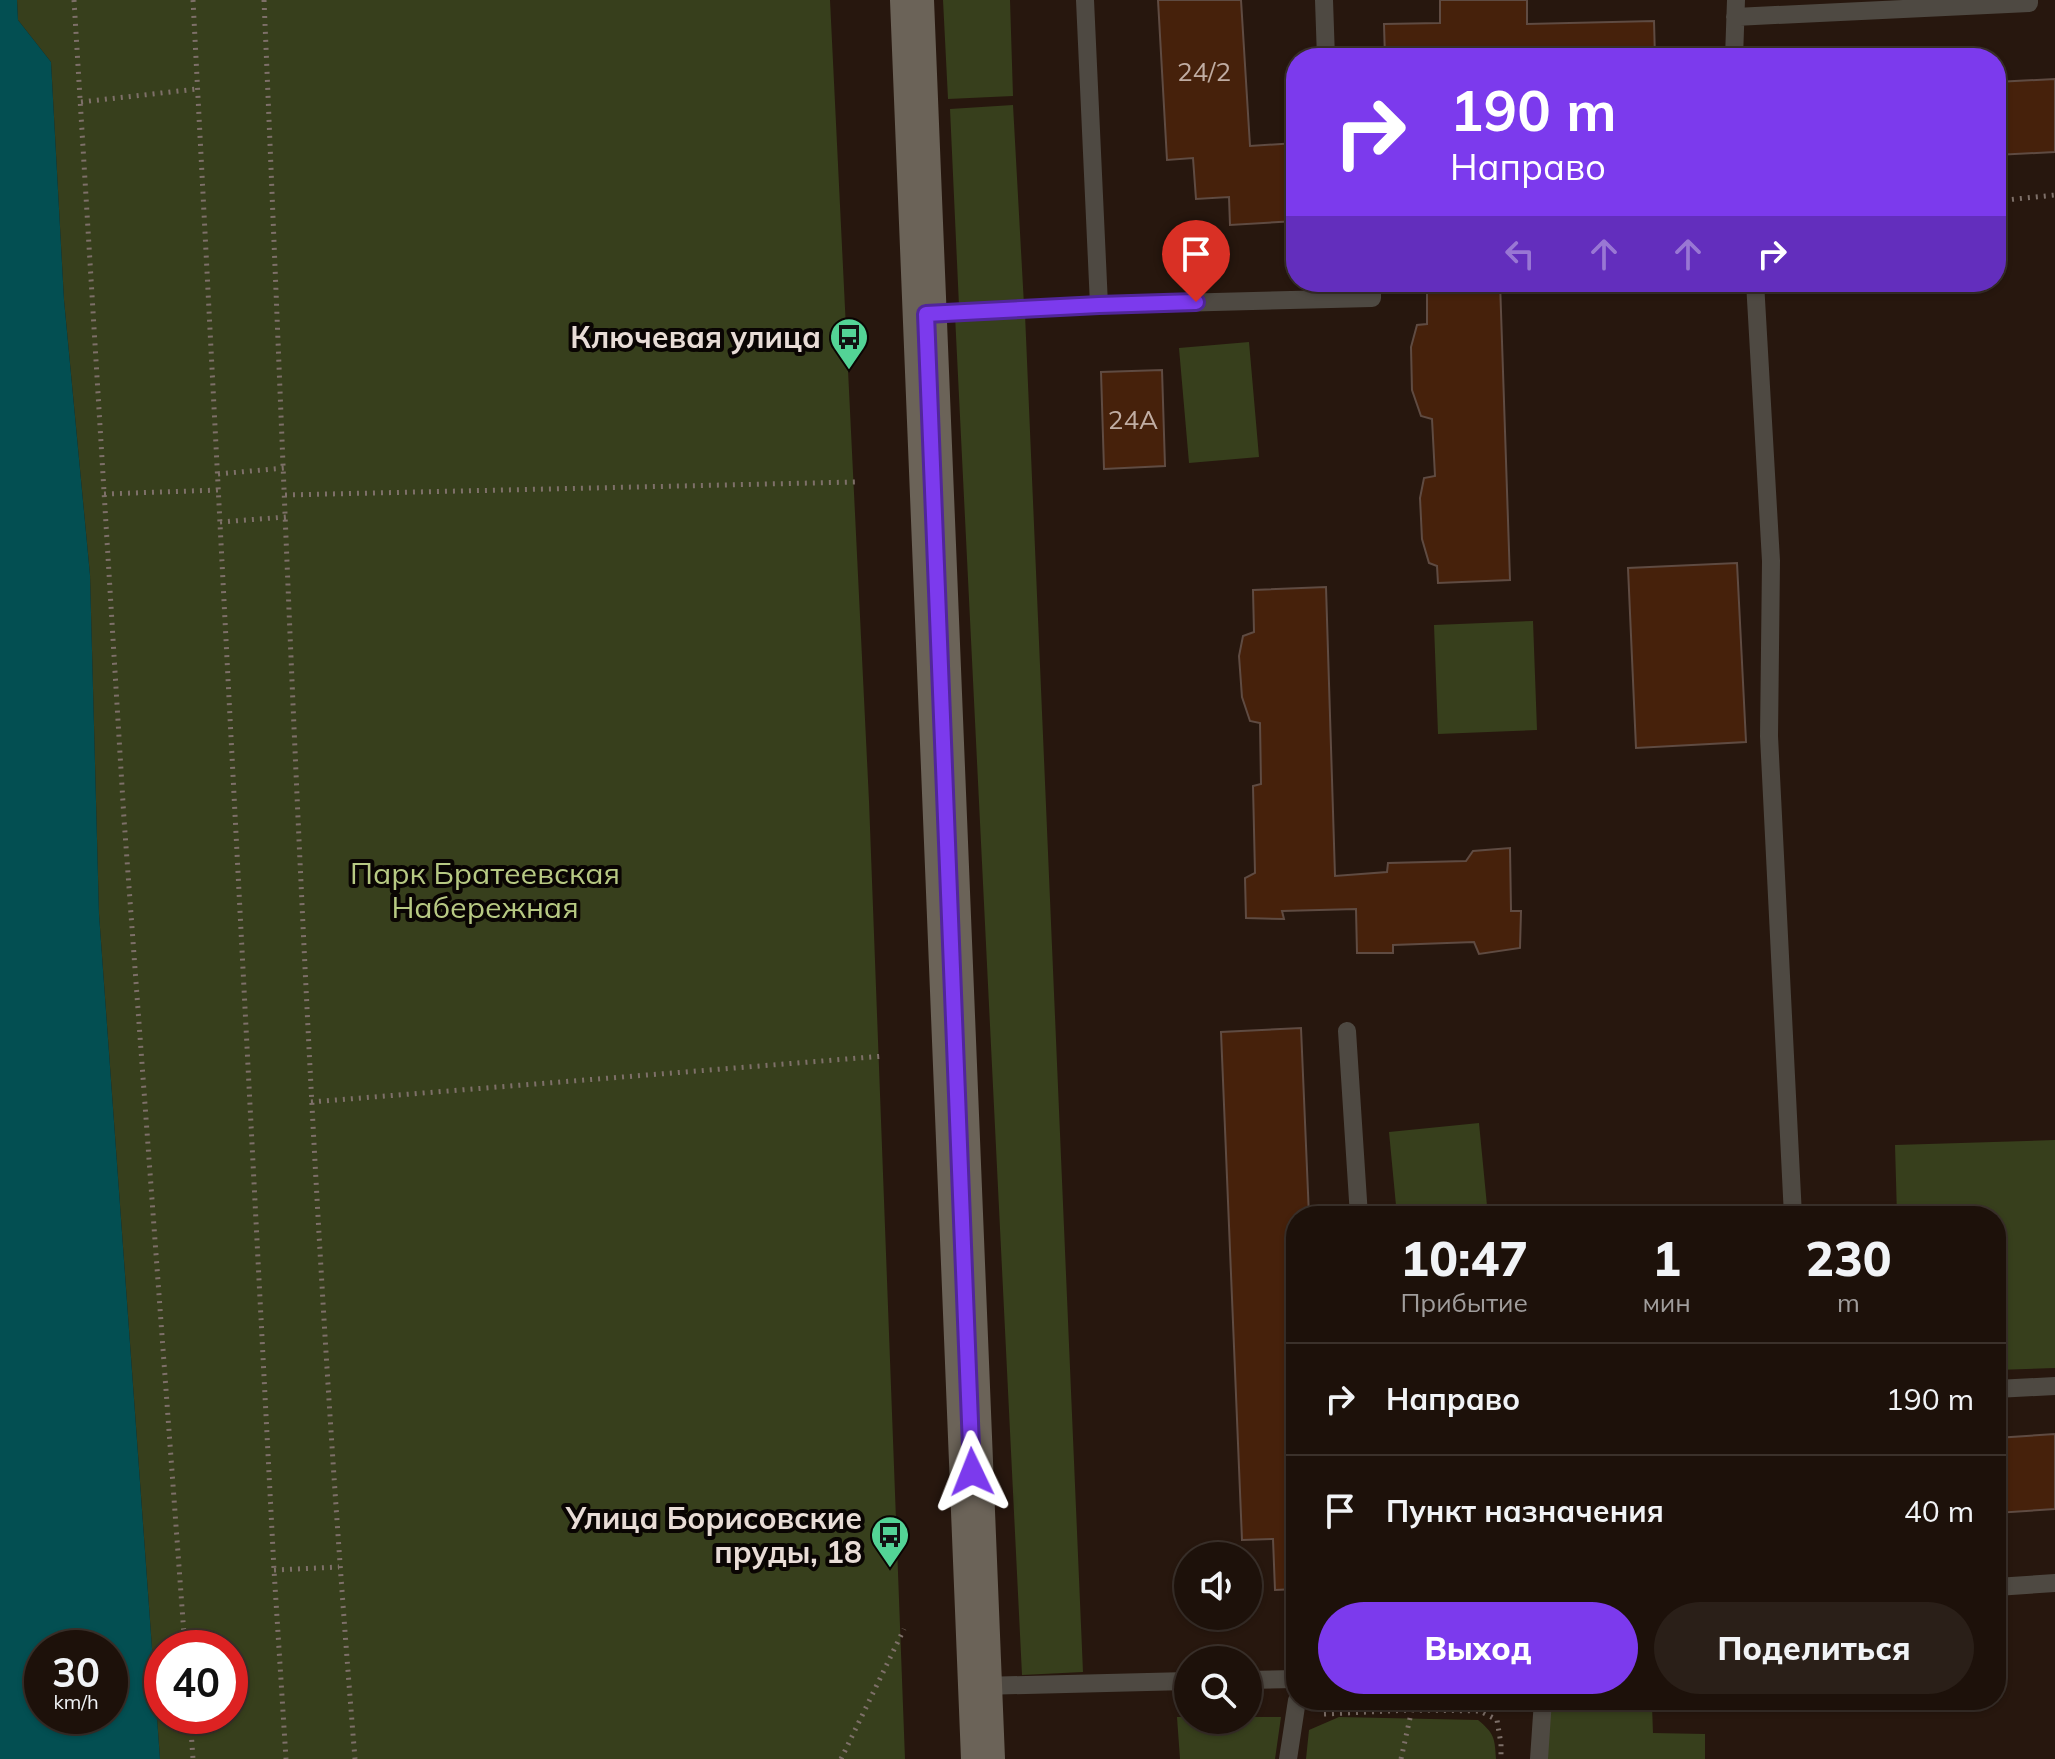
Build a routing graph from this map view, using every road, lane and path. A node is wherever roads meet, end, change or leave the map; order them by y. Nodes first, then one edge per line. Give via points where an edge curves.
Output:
1 (74, 0) edge
2 (193, 0) edge
3 (264, 0) edge
4 (912, 0) edge
5 (1085, 0) edge
6 (1324, 0) edge
7 (2029, 0) edge
8 (1736, 9) edge
9 (1326, 48) edge
10 (1734, 48) edge
11 (197, 89) junction
12 (81, 102) junction
13 (2055, 195) edge
14 (2006, 200) edge
15 (1372, 292) edge
16 (1756, 292) edge
17 (1099, 305) junction
18 (926, 314) junction
19 (284, 468) junction
20 (218, 474) junction
21 (855, 482) dead end
22 (219, 490) junction
23 (104, 494) junction
24 (285, 495) junction
25 (286, 517) junction
26 (220, 522) junction
27 (1347, 1031) dead end
28 (884, 1056) dead end
29 (311, 1102) junction
30 (1358, 1206) edge
31 (1792, 1206) edge
32 (2055, 1386) edge
33 (2006, 1388) edge
34 (339, 1567) junction
35 (274, 1570) junction
36 (2055, 1583) edge
37 (2006, 1586) edge
38 (904, 1629) dead end
39 (184, 1630) edge
40 (1286, 1679) edge
41 (1262, 1680) edge
42 (1174, 1681) edge
43 (981, 1686) junction
44 (1295, 1710) edge
45 (1411, 1710) junction
46 (1542, 1710) edge
47 (1321, 1714) dead end
48 (191, 1734) edge
49 (193, 1759) edge
50 (286, 1759) edge
51 (355, 1759) edge
52 (841, 1759) edge
53 (983, 1759) edge
54 (1288, 1759) edge
55 (1401, 1759) edge
56 (1501, 1759) edge
57 (1539, 1759) edge

1 - 12 path
2 - 11 path
3 - 19 path
4 - 18 street
5 - 17 lane
6 - 9 lane
7 - 8 lane
8 - 10 lane
11 - 12 path
11 - 20 path
12 - 23 path
13 - 14 path
15 - 17 lane via 1372,298
16 - 31 lane via 1771,561 1769,736
17 - 18 lane
18 - 43 street
19 - 20 path
19 - 24 path
20 - 22 path
21 - 24 path
22 - 23 path
22 - 26 path
23 - 39 path
24 - 25 path
25 - 26 path
25 - 29 path
26 - 35 path
27 - 30 lane
28 - 29 path
29 - 34 path
32 - 33 lane
34 - 35 path
34 - 51 path
35 - 50 path
36 - 37 lane
38 - 52 path
40 - 41 lane
42 - 43 lane
43 - 53 street
44 - 54 lane
45 - 47 path
45 - 55 path
45 - 56 path via 1480,1711 1497,1720
46 - 57 lane
48 - 49 path

